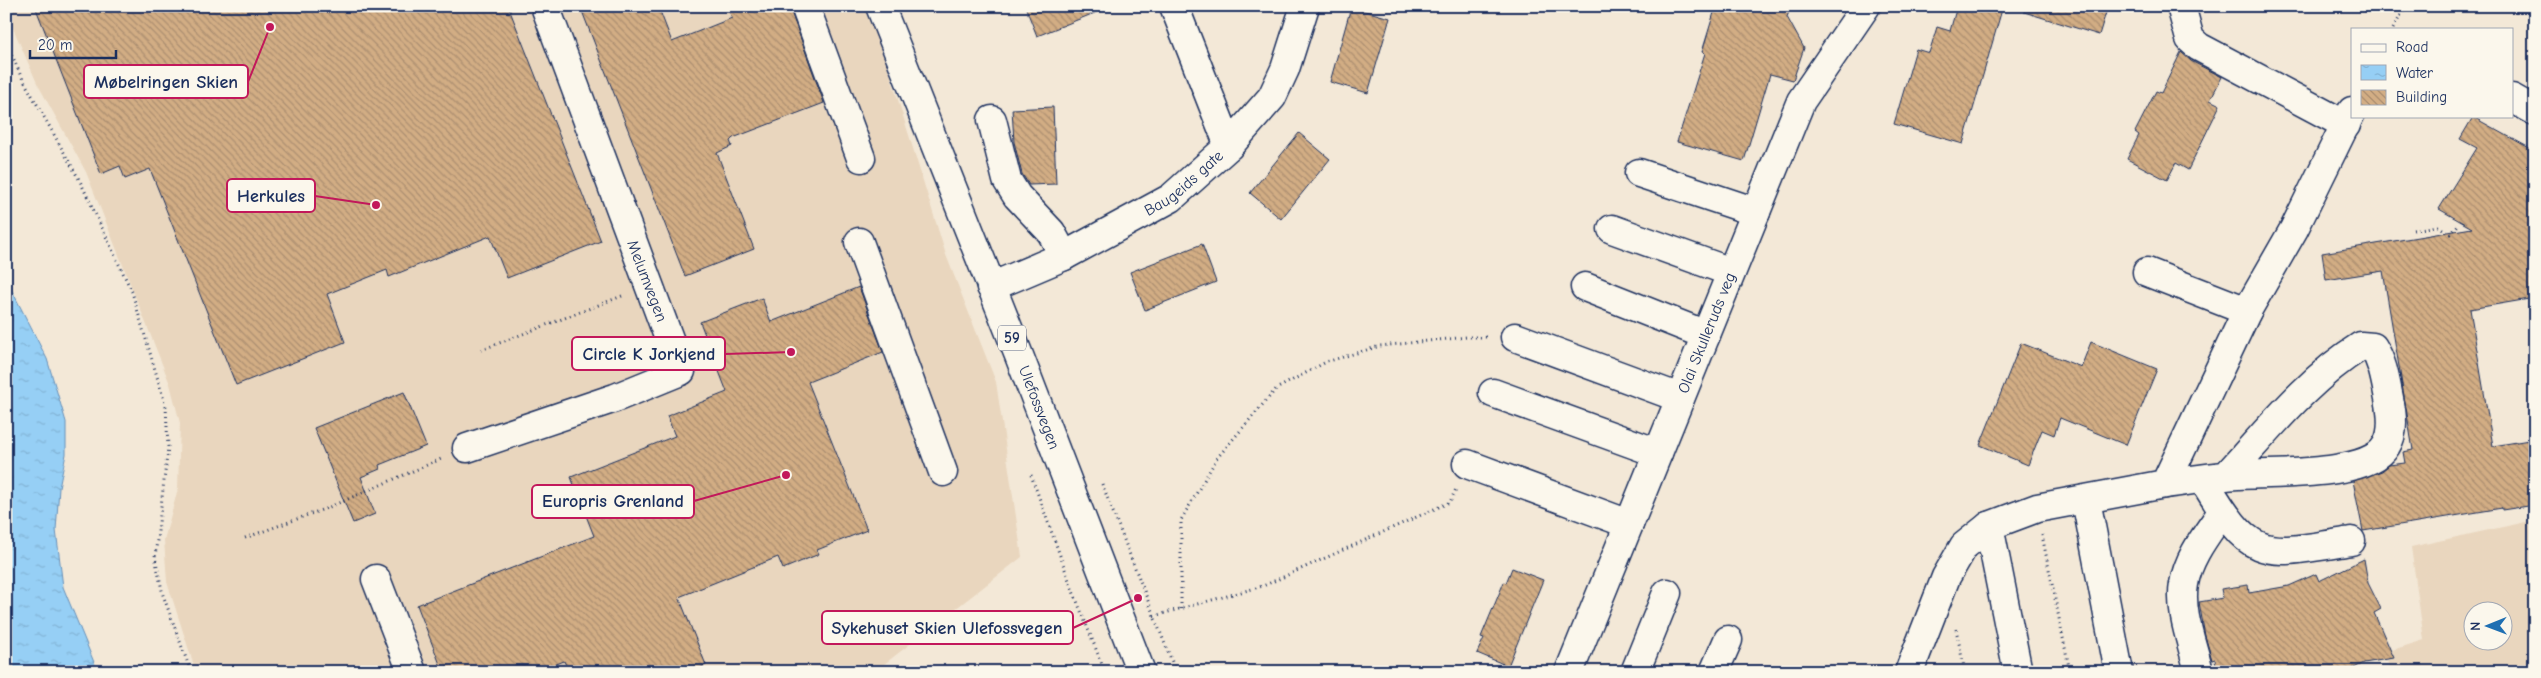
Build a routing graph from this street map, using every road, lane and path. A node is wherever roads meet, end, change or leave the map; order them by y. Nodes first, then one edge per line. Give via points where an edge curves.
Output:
1 (545, 6) edge
2 (805, 6) edge
3 (880, 6) edge
4 (1174, 6) edge
5 (1306, 6) edge
6 (1866, 6) edge
7 (2181, 6) edge
8 (2406, 6) edge
9 (2394, 28) edge
10 (6, 42) edge
11 (2514, 99) edge
12 (2535, 111) edge
13 (2349, 118) edge
14 (992, 120) dead end
15 (1229, 146) junction
16 (861, 158) dead end
17 (1639, 173) dead end
18 (1756, 212) junction
19 (2458, 225) dead end
20 (1612, 229) dead end
21 (2413, 230) dead end
22 (859, 242) dead end
23 (1064, 256) junction
24 (1731, 272) junction
25 (2147, 272) dead end
26 (648, 286) junction
27 (991, 287) junction
28 (1586, 287) dead end
29 (2247, 312) junction
30 (1706, 335) junction
31 (1515, 337) joint
32 (481, 350) dead end
33 (1493, 394) dead end
34 (1680, 398) junction
35 (467, 448) joint
36 (1658, 453) junction
37 (1467, 464) joint
38 (943, 472) dead end
39 (1031, 474) dead end
40 (2214, 477) junction
41 (2165, 484) junction
42 (2086, 500) junction
43 (2037, 508) junction
44 (2222, 512) junction
45 (1629, 524) junction
46 (1989, 526) junction
47 (245, 538) dead end
48 (2351, 541) dead end
49 (376, 579) dead end
50 (1667, 593) dead end
51 (1181, 609) junction
52 (1154, 616) dead end
53 (1728, 640) dead end
54 (1911, 670) edge
55 (191, 672) edge
56 (412, 672) edge
57 (1104, 672) edge
58 (1141, 672) edge
59 (1569, 672) edge
60 (1635, 672) edge
61 (1714, 672) edge
62 (2018, 672) edge
63 (2070, 672) edge
64 (2119, 672) edge
65 (2199, 672) edge

1 - 26 street, Melumvegen
2 - 16 street
3 - 27 street, Ulefossvegen / 59
4 - 15 street
5 - 15 street, Baugeids gate via 1272,97
6 - 18 street, Olai Skulleruds veg via 1801,101
7 - 13 street via 2190,39 2198,46
8 - 9 path
10 - 55 path via 20,74 80,181 132,292 166,407 168,447 155,557 163,595
11 - 12 street
13 - 29 street via 2294,229
14 - 23 street via 1007,180 1017,196 1051,232
15 - 23 street, Baugeids gate via 1171,198
17 - 18 street
18 - 24 street, Olai Skulleruds veg
19 - 21 path via 2450,234 2438,226
20 - 24 street
22 - 38 street
23 - 27 street, Baugeids gate
24 - 30 street, Olai Skulleruds veg
25 - 29 street
26 - 32 path
26 - 35 street, Melumvegen via 681,371 614,398
27 - 58 street, Ulefossvegen / 59
28 - 30 street
29 - 41 street
30 - 34 street, Olai Skulleruds veg
31 - 34 street
31 - 51 path via 1467,337 1380,346 1326,362 1276,389 1216,458 1181,520
33 - 36 street
34 - 36 street, Olai Skulleruds veg
35 - 47 path via 327,508
36 - 45 street, Olai Skulleruds veg
37 - 45 street
37 - 51 path via 1450,502 1263,586
39 - 57 path
40 - 40 street via 2327,471 2354,465 2379,454 2386,447 2392,431 2381,361 2373,347 2361,346 2341,358
40 - 41 street
40 - 44 street
41 - 42 street
42 - 43 street
42 - 64 street
43 - 46 street
43 - 63 path
44 - 48 street via 2250,542 2269,550 2291,551
44 - 65 street via 2196,552 2184,584 2184,606
45 - 59 street, Olai Skulleruds veg
46 - 54 street via 1964,546 1946,577
46 - 62 street
49 - 56 street
50 - 60 street
51 - 52 path
53 - 61 street

